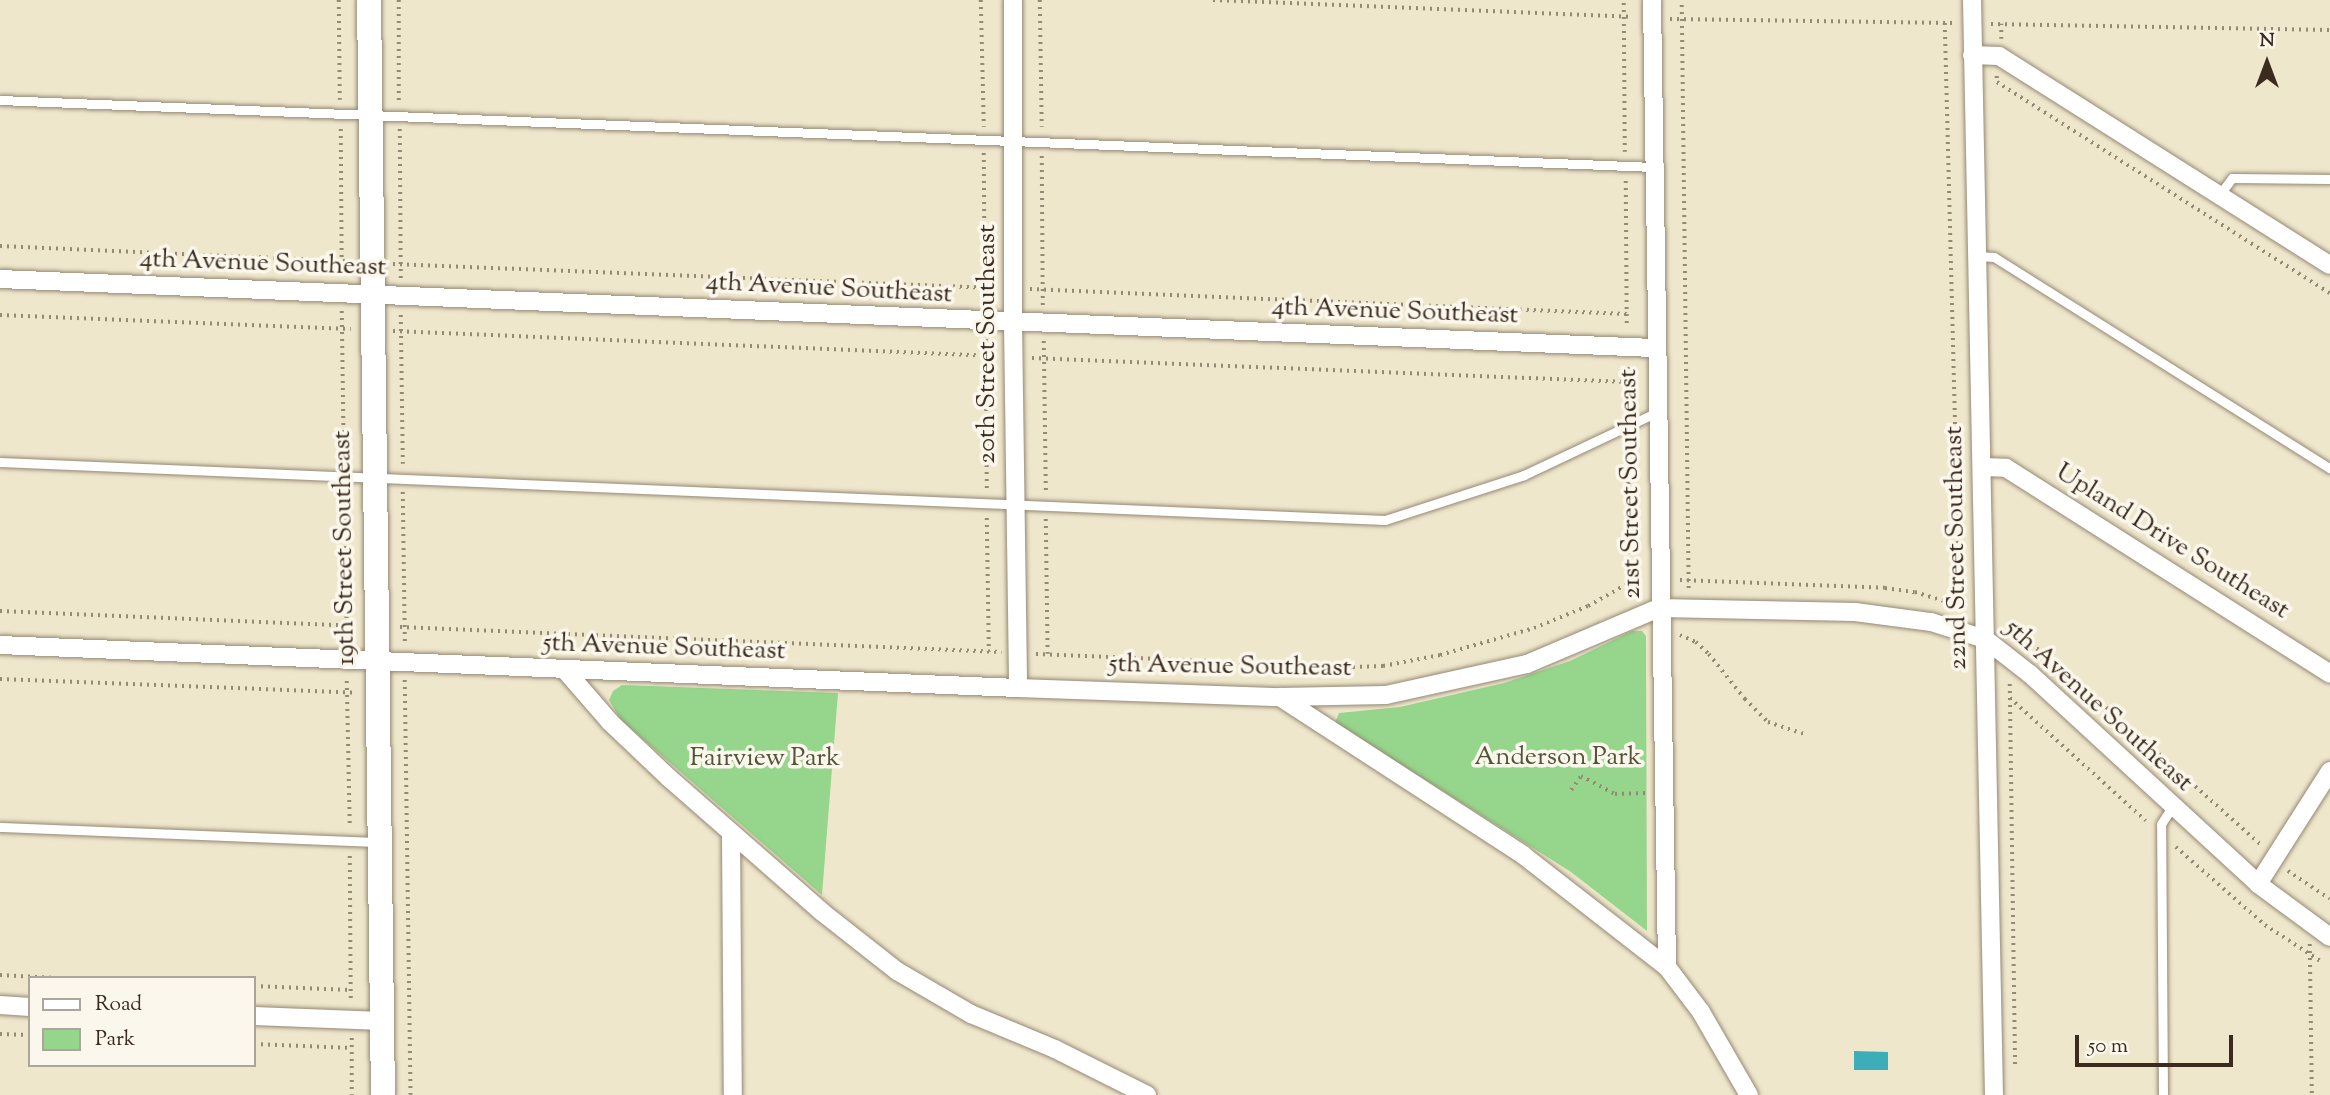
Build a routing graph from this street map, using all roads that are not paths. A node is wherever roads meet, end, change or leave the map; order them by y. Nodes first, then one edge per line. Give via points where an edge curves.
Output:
1 (369, 0) edge
2 (1013, 0) edge
3 (1652, 0) edge
4 (1972, 0) edge
5 (1972, 55) junction
6 (0, 100) edge
7 (370, 114) junction
8 (1013, 140) junction
9 (1655, 167) junction
10 (2330, 179) edge
11 (2220, 194) junction
12 (1977, 256) junction
13 (2330, 265) edge
14 (0, 279) edge
15 (372, 295) junction
16 (1013, 323) junction
17 (1656, 348) junction
18 (1657, 412) junction
19 (0, 462) edge
20 (1982, 467) junction
21 (2330, 469) edge
22 (373, 478) junction
23 (1015, 506) junction
24 (1659, 608) junction
25 (1985, 639) junction
26 (0, 645) edge
27 (376, 661) junction
28 (565, 670) junction
29 (2330, 674) edge
30 (1018, 688) junction
31 (1280, 697) junction
32 (2330, 771) edge
33 (2172, 807) junction
34 (0, 827) edge
35 (731, 834) junction
36 (380, 842) junction
37 (2258, 884) junction
38 (2330, 937) edge
39 (1667, 967) junction
40 (0, 1006) edge
41 (28, 1007) edge
42 (256, 1016) edge
43 (382, 1021) junction
44 (383, 1095) edge
45 (733, 1095) edge
46 (1146, 1095) edge
47 (1749, 1095) edge
48 (1994, 1095) edge
49 (2163, 1095) edge

1 - 7 main road, 19th Street Southeast
2 - 8 street, 20th Street Southeast
3 - 9 street, 21st Street Southeast
4 - 5 street, 22nd Street Southeast
5 - 11 street via 1999,56
5 - 12 street, 22nd Street Southeast
6 - 7 lane
7 - 8 lane
7 - 15 main road, 19th Street Southeast
8 - 9 lane
8 - 16 street, 20th Street Southeast
9 - 17 street, 21st Street Southeast
10 - 11 lane via 2232,178
11 - 13 street
12 - 20 street, 22nd Street Southeast
12 - 21 lane via 1994,257
14 - 15 street, 4th Avenue Southeast
15 - 16 street, 4th Avenue Southeast
15 - 22 main road, 19th Street Southeast
16 - 17 street, 4th Avenue Southeast
16 - 23 street, 20th Street Southeast
17 - 18 street, 21st Street Southeast
18 - 23 lane via 1524,475 1385,520
18 - 24 street, 21st Street Southeast
19 - 22 lane
20 - 25 street, 22nd Street Southeast
20 - 29 street, Upland Drive Southeast via 2006,468
22 - 23 lane
22 - 27 main road, 19th Street Southeast
23 - 30 street, 20th Street Southeast
24 - 25 street, 5th Avenue Southeast via 1855,612 1931,622
24 - 31 street, 5th Avenue Southeast via 1527,664 1454,682 1386,695
24 - 39 street, 21st Street Southeast
25 - 33 street, 5th Avenue Southeast via 2030,674
25 - 48 street, 22nd Street Southeast
26 - 27 street, 5th Avenue Southeast
27 - 28 street, 5th Avenue Southeast
27 - 36 main road, 19th Street Southeast
28 - 30 street, 5th Avenue Southeast
28 - 35 street via 610,722
30 - 31 street, 5th Avenue Southeast
31 - 39 street via 1523,855
32 - 37 street
33 - 37 street, 5th Avenue Southeast
33 - 49 lane via 2161,824
34 - 36 lane
35 - 45 street
35 - 46 street via 897,971 971,1014 1055,1049
36 - 43 main road, 19th Street Southeast
37 - 38 street, 5th Avenue Southeast
39 - 47 street via 1701,1012
40 - 41 street
42 - 43 street
43 - 44 main road, 19th Street Southeast

